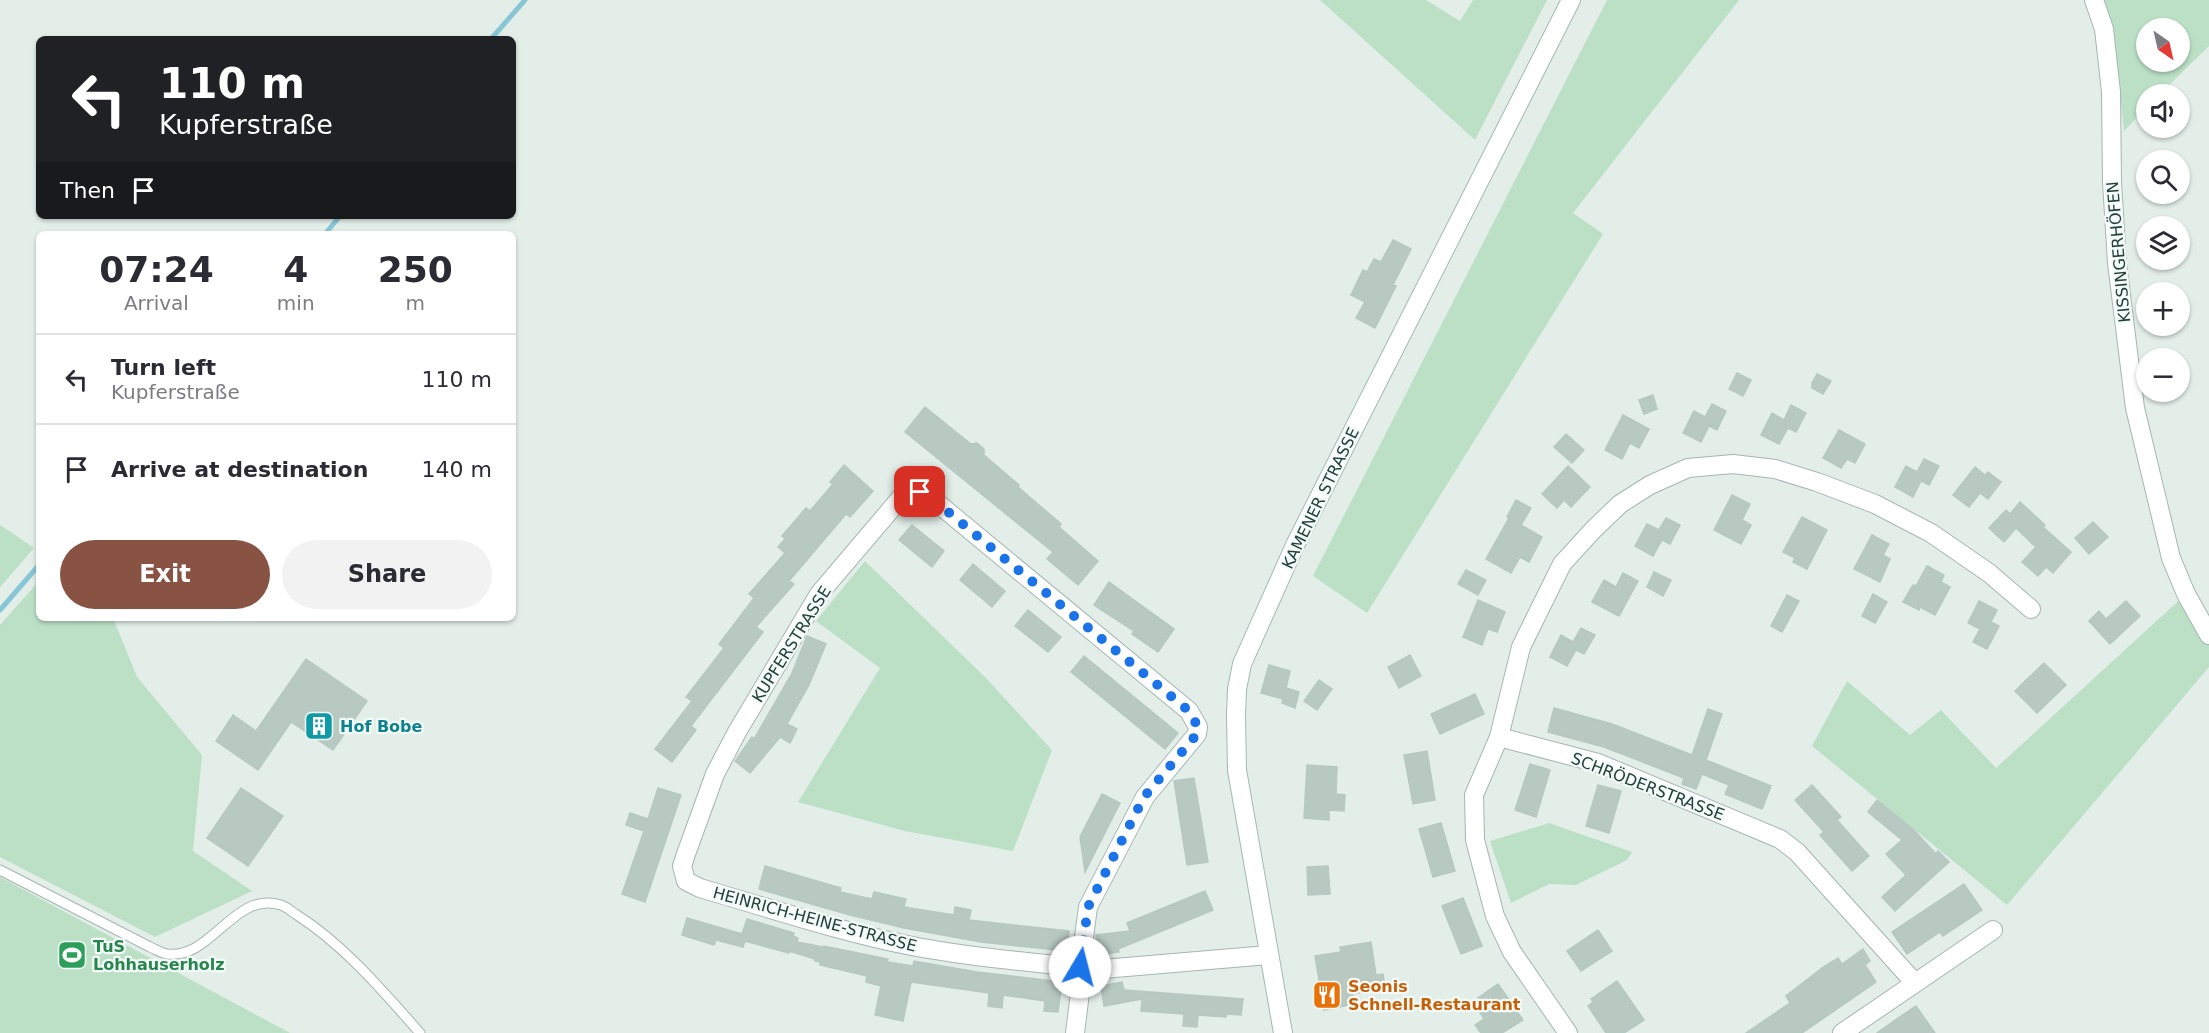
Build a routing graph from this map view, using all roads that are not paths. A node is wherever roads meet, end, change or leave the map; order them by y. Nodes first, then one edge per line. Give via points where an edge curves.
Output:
1 (1571, 0) edge
2 (2094, 0) edge
3 (2031, 609) dead end
4 (2209, 635) edge
5 (1499, 737) junction
6 (0, 870) edge
7 (686, 881) joint
8 (1993, 930) dead end
9 (1268, 955) junction
10 (1080, 967) junction
11 (1914, 982) junction
12 (420, 1033) edge
13 (1075, 1033) edge
14 (1283, 1033) edge
15 (1568, 1033) edge
16 (1842, 1033) edge

1 - 9 street, KAMENER STRASSE via 1296,543 1242,664 1236,715 1237,770
2 - 4 street, KISSINGERHÖFEN via 2104,29 2111,92 2117,263 2135,408 2171,558
3 - 5 street via 1989,573 1931,533 1875,504 1775,469 1733,464 1688,468 1620,504 1562,564 1521,647
5 - 11 street, SCHRÖDERSTRASSE via 1598,763 1780,839 1797,852
5 - 15 street via 1474,795 1475,840 1495,916 1512,952
6 - 12 lane via 167,954 195,948 242,911 263,904 282,905 314,926 358,966
7 - 10 street, HEINRICH-HEINE-STRASSE via 811,921 916,947
7 - 10 street, KUPFERSTRASSE via 682,866 715,774 819,594 904,494 920,492 1189,711 1198,727 1197,734 1144,797 1088,907
8 - 11 street
9 - 10 street, HEINRICH-HEINE-STRASSE via 1104,969
9 - 14 street, KAMENER STRASSE
10 - 13 street via 1082,985
11 - 16 street

